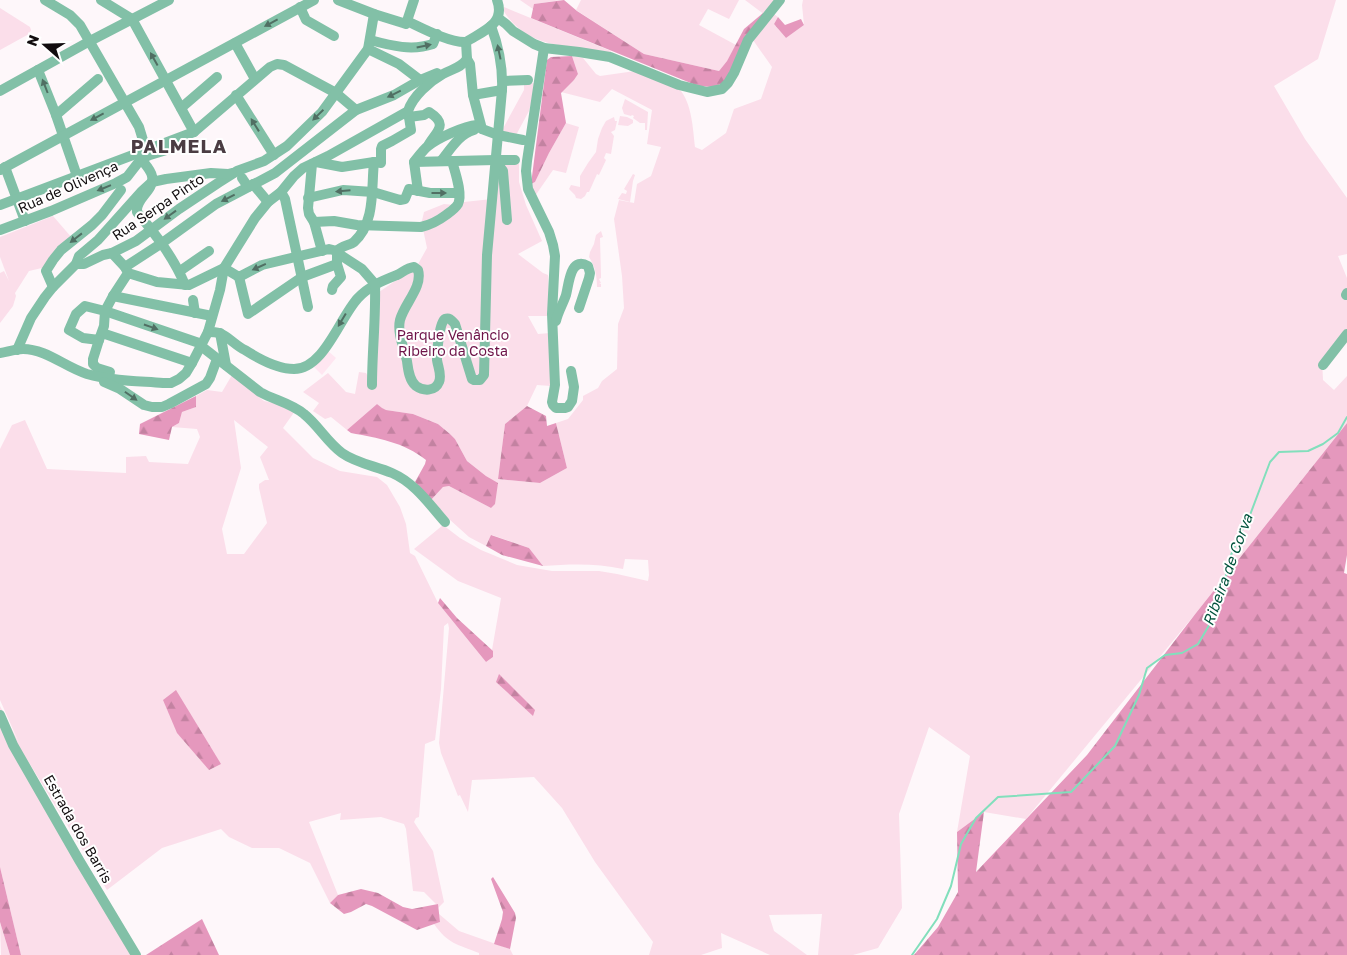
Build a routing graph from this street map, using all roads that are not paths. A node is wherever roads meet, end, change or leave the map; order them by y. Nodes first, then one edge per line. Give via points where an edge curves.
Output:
1 (44, 0) edge
2 (101, 0) edge
3 (169, 0) edge
4 (314, 0) edge
5 (338, 0) edge
6 (372, 0) edge
7 (414, 0) edge
8 (497, 0) edge
9 (780, 0) edge
10 (300, 7) junction
11 (371, 13) junction
12 (132, 19) junction
13 (407, 22) junction
14 (495, 22) junction
15 (437, 34) junction
16 (334, 36) dead end
17 (90, 41) junction
18 (466, 42) junction
19 (235, 43) junction
20 (369, 44) junction
21 (544, 48) junction
22 (467, 59) junction
23 (455, 69) junction
24 (38, 70) junction
25 (217, 77) dead end
26 (98, 79) dead end
27 (255, 79) junction
28 (166, 80) junction
29 (420, 80) junction
30 (528, 80) dead end
31 (503, 85) junction
32 (0, 91) edge
33 (336, 93) junction
34 (236, 95) junction
35 (473, 95) junction
36 (125, 102) junction
37 (182, 108) junction
38 (356, 110) junction
39 (409, 111) junction
40 (56, 115) junction
41 (482, 129) junction
42 (194, 132) junction
43 (498, 135) junction
44 (63, 136) junction
45 (523, 140) dead end
46 (427, 147) junction
47 (144, 155) junction
48 (274, 155) junction
49 (495, 160) junction
50 (515, 160) dead end
51 (447, 161) junction
52 (378, 162) junction
53 (414, 162) junction
54 (314, 163) junction
55 (3, 168) edge
56 (240, 175) junction
57 (77, 176) junction
58 (152, 182) junction
59 (251, 186) junction
60 (121, 190) dead end
61 (418, 191) junction
62 (281, 192) junction
63 (373, 192) junction
64 (459, 193) junction
65 (16, 198) junction
66 (308, 198) junction
67 (268, 202) junction
68 (0, 205) edge
69 (102, 215) junction
70 (507, 220) dead end
71 (25, 221) junction
72 (314, 222) junction
73 (113, 224) junction
74 (365, 225) junction
75 (0, 230) edge
76 (152, 230) junction
77 (162, 243) junction
78 (209, 251) dead end
79 (322, 251) junction
80 (337, 251) junction
81 (112, 254) junction
82 (296, 256) junction
83 (76, 264) junction
84 (337, 264) junction
85 (224, 268) junction
86 (127, 270) junction
87 (180, 272) junction
88 (239, 277) junction
89 (302, 277) junction
90 (374, 284) junction
91 (185, 285) junction
92 (53, 287) junction
93 (332, 290) dead end
94 (113, 296) junction
95 (193, 300) dead end
96 (308, 307) dead end
97 (579, 308) dead end
98 (105, 311) junction
99 (195, 313) junction
100 (212, 316) junction
101 (553, 330) junction
102 (208, 332) junction
103 (220, 333) junction
104 (1347, 334) edge
105 (101, 337) junction
106 (201, 345) junction
107 (17, 350) junction
108 (0, 353) edge
109 (217, 359) junction
110 (0, 362) edge
111 (192, 363) junction
112 (226, 365) junction
113 (1323, 365) dead end
114 (571, 371) dead end
115 (88, 374) junction
116 (145, 382) junction
117 (372, 385) dead end
118 (445, 522) dead end
119 (0, 715) edge
120 (136, 955) edge

1 - 17 street via 75,20
2 - 12 street
3 - 12 street
4 - 10 street
5 - 11 street
6 - 11 street, Rua Serpa Pinto
7 - 13 street
8 - 14 street via 500,10
9 - 21 street via 748,40 724,87 717,90 698,91 610,57
10 - 16 street via 306,20
10 -> 19 street
11 - 13 street via 403,24
11 - 20 street, Rua Serpa Pinto
12 - 17 street
28 -> 12 street
13 - 15 street
14 - 18 street
14 - 21 street
31 -> 14 street
15 - 18 street
20 -> 15 street via 418,48 433,44
17 - 24 street
17 - 36 street
18 - 22 street
19 - 27 street
19 - 28 street
20 - 29 street
20 - 33 street, Rua Serpa Pinto
21 - 101 street via 526,180 553,244
22 - 23 street
22 - 35 street
23 - 29 street
23 - 39 street via 428,84
24 - 32 street
40 -> 24 street
25 - 37 street
26 - 40 street
27 - 33 street via 273,65 280,64
27 - 34 street
28 - 36 street
28 - 37 street
29 -> 38 street via 394,95
30 - 31 street
31 - 35 street
31 - 43 street
33 - 38 street
33 -> 48 street, Rua Serpa Pinto via 322,112
34 - 42 street
48 -> 34 street
35 - 41 street
36 -> 44 street
36 - 47 street via 139,127
37 - 42 street
38 - 59 street via 275,173
39 - 46 street via 429,112 440,123
39 - 52 street via 411,130 382,146
39 - 54 street
40 - 44 street
41 - 43 street
41 - 46 street via 477,124 473,125
41 - 51 street via 461,137
42 - 47 street
43 - 45 street
43 - 49 street
44 - 55 street
44 - 57 street
46 - 53 street
47 - 57 street
47 - 58 street
47 -> 71 street, Rua de Olivença via 127,178
48 - 56 street, Rua Serpa Pinto
49 - 50 street
49 - 51 street
49 - 70 street via 502,170
49 - 90 street via 487,263 484,375 480,380 472,378 453,321 447,319 442,323 440,332 437,359 440,380 437,386 429,390 413,382 399,327 420,273 417,268 408,268
51 - 53 street
51 - 64 street
52 - 54 street via 342,167
52 - 63 street via 373,176
53 - 61 street
54 - 62 street via 294,176
54 - 66 street
55 - 65 street
56 - 58 street via 211,173
56 - 59 street
56 -> 76 street, Rua Serpa Pinto via 179,209
57 - 65 street
58 - 73 street
58 - 76 street via 136,208
59 - 67 street
59 -> 77 street via 216,204
60 - 69 street
61 - 63 street via 409,189 405,199 400,200
61 -> 64 street
62 - 67 street
62 - 82 street
63 -> 66 street via 343,190
63 - 74 street
64 - 74 street via 459,203 455,208 428,225
65 - 68 street
65 - 71 street
66 - 72 street via 309,214
67 - 85 street
69 - 73 street
69 -> 92 street via 53,260 46,271
71 - 75 street, Rua de Olivença
72 - 74 street
72 - 79 street
73 - 83 street via 79,256
74 - 80 street via 354,242 341,246
76 - 77 street
76 - 81 street, Rua Serpa Pinto
77 - 86 street
77 - 87 street
78 - 87 street
79 - 80 street
79 - 82 street
80 - 84 street
80 - 90 street
81 - 83 street, Rua Serpa Pinto
81 - 86 street
82 -> 88 street via 262,265
82 - 89 street
83 - 92 street
84 - 89 street
84 - 93 street via 341,277
85 - 88 street
85 - 91 street
85 - 100 street
86 - 91 street via 157,282
86 - 94 street
87 - 91 street
88 - 89 street via 248,314
89 - 96 street
90 -> 103 street via 351,306 322,353 304,368 274,365
90 - 117 street
92 - 107 street via 31,318
94 - 98 street
94 - 99 street
95 - 99 street
97 - 101 street via 590,273 588,266 582,264 572,270
98 - 105 street
98 - 105 street via 85,306 76,314 69,330 83,338
98 -> 106 street
99 - 100 street
100 - 102 street
101 - 114 street via 555,385 552,402 556,408 566,408 572,401
102 - 103 street
102 - 106 street
103 - 112 street
104 - 113 street
105 - 111 street
105 - 116 street via 93,359 95,367
106 - 109 street
106 - 111 street
107 - 108 street
107 - 110 street
107 - 115 street via 42,354
109 - 112 street
115 -> 109 street via 144,405 162,407 206,384
111 - 116 street via 186,373 171,383
112 - 118 street via 260,392 306,415 342,453 390,472 412,485
115 - 116 street
119 - 120 street, Estrada dos Barris via 13,745

